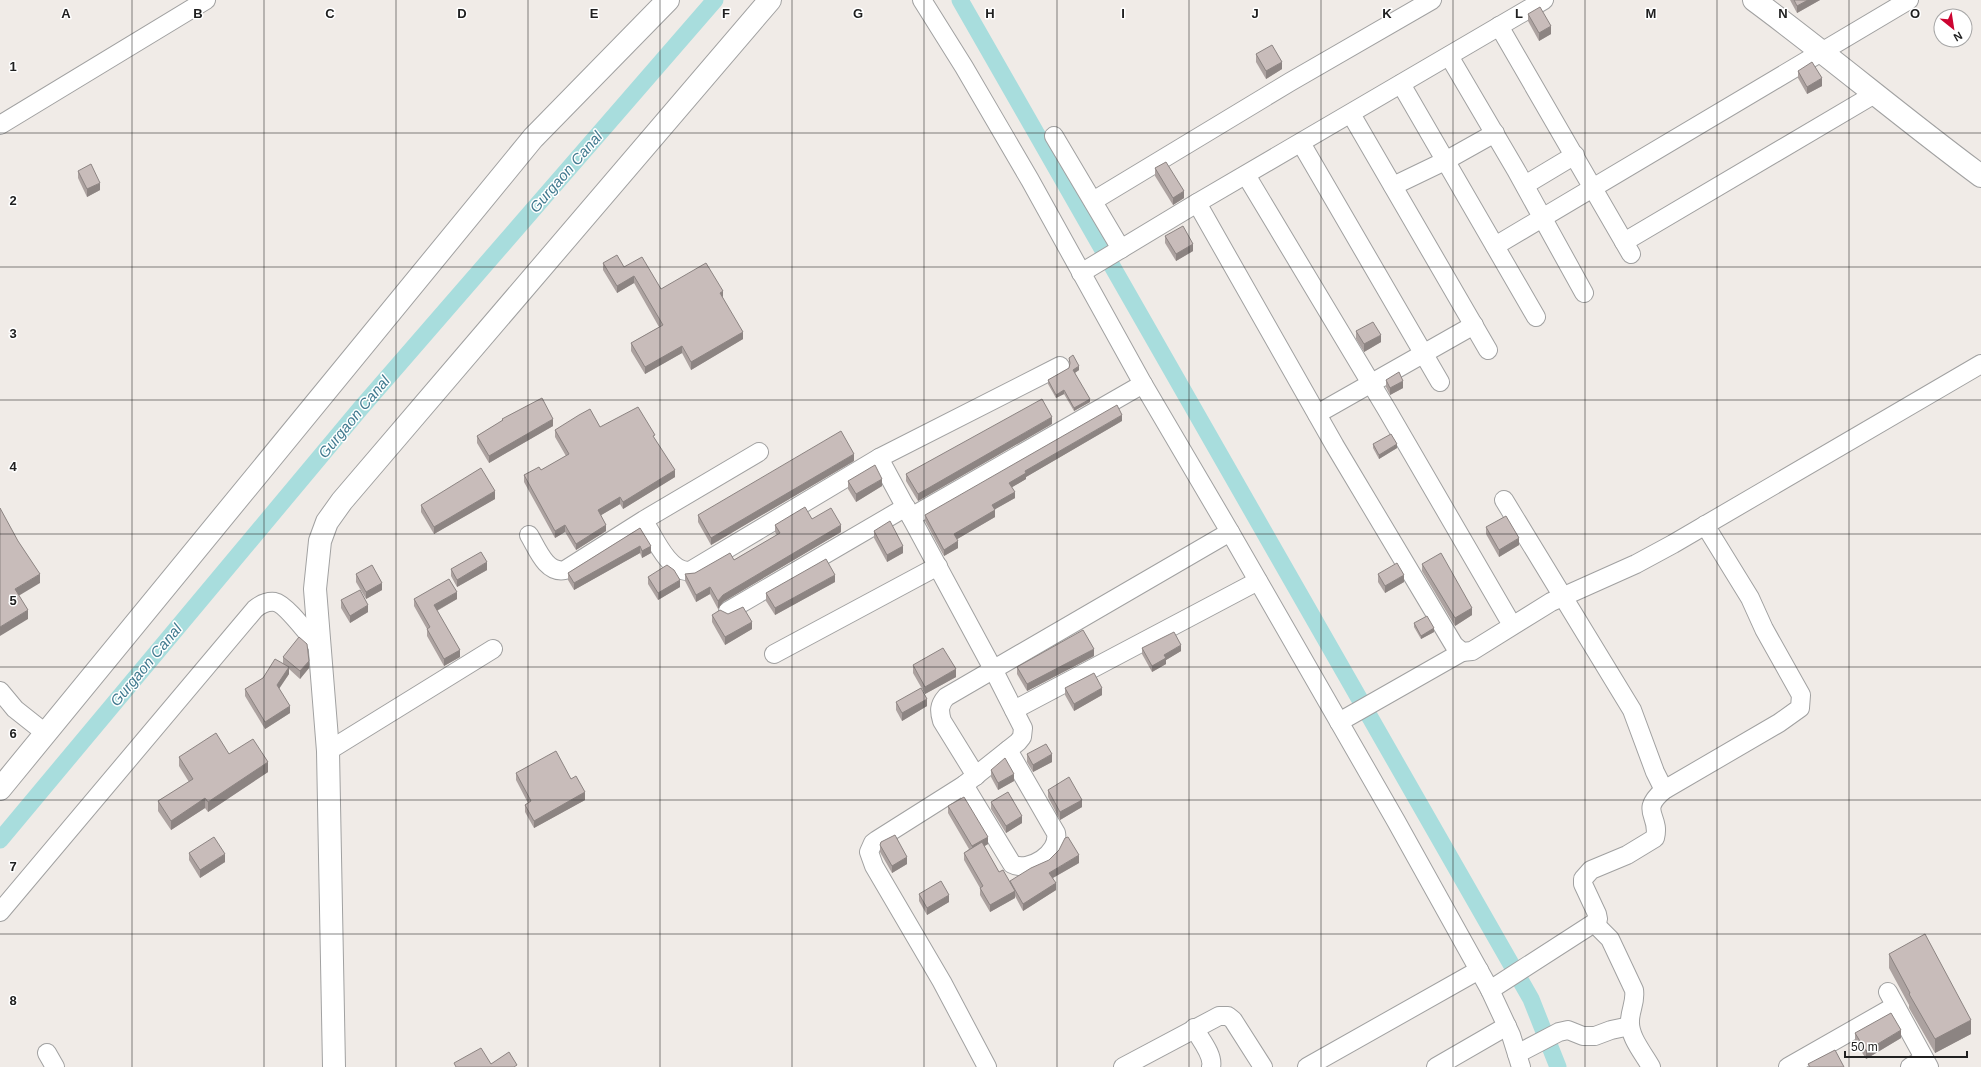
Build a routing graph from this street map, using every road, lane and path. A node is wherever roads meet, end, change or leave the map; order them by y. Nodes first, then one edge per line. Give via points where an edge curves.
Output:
1 (206, 0) edge
2 (668, 0) edge
3 (770, 0) edge
4 (922, 0) edge
5 (1432, 0) edge
6 (1544, 0) edge
7 (1909, 0) edge
8 (1760, 1) edge
9 (1499, 26) junction
10 (1822, 52) junction
11 (1449, 56) junction
12 (1401, 84) junction
13 (1874, 95) junction
14 (1351, 114) junction
15 (0, 125) edge
16 (1495, 133) junction
17 (1054, 136) dead end
18 (1301, 143) junction
19 (1575, 155) junction
20 (1446, 161) junction
21 (1246, 175) junction
22 (1981, 176) edge
23 (1525, 185) junction
24 (1393, 186) junction
25 (1594, 188) junction
26 (1093, 201) junction
27 (1197, 203) junction
28 (1543, 219) junction
29 (1495, 246) junction
30 (1111, 255) junction
31 (1081, 273) junction
32 (1584, 293) dead end
33 (1536, 317) dead end
34 (1474, 326) junction
35 (1488, 350) dead end
36 (1423, 354) junction
37 (1981, 364) edge
38 (1060, 366) dead end
39 (1371, 382) junction
40 (1440, 382) dead end
41 (1143, 384) junction
42 (1316, 414) junction
43 (759, 452) dead end
44 (879, 458) junction
45 (1504, 500) dead end
46 (908, 512) junction
47 (644, 521) junction
48 (1705, 526) junction
49 (1230, 532) junction
50 (529, 534) dead end
51 (938, 566) junction
52 (1258, 581) junction
53 (1563, 596) junction
54 (728, 611) dead end
55 (1512, 625) junction
56 (318, 647) junction
57 (493, 649) dead end
58 (1462, 652) junction
59 (774, 654) dead end
60 (994, 669) junction
61 (0, 691) edge
62 (1014, 710) junction
63 (1340, 722) junction
64 (44, 732) junction
65 (1008, 750) junction
66 (328, 751) junction
67 (970, 780) junction
68 (0, 788) edge
69 (1664, 790) junction
70 (0, 912) edge
71 (1594, 923) junction
72 (1479, 970) junction
73 (1490, 990) junction
74 (1507, 1026) junction
75 (1630, 1026) junction
76 (1194, 1028) junction
77 (1519, 1061) edge
78 (1921, 1064) edge
79 (334, 1067) edge
80 (987, 1067) edge
81 (1123, 1067) edge
82 (1211, 1067) edge
83 (1263, 1067) edge
84 (1307, 1067) edge
85 (1436, 1067) edge
86 (1651, 1067) edge
87 (1788, 1067) edge

1 - 15 street
2 - 64 street via 533,138
3 - 56 street via 338,506 327,522 318,548 315,589
4 - 31 street via 964,67
5 - 26 street
6 - 9 street
7 - 10 street
8 - 10 street
9 - 11 street
9 - 19 street
10 - 13 street
10 - 25 street
11 - 12 street
11 - 16 street
12 - 14 street
12 - 20 street
13 - 22 street
13 - 25 street via 1627,248
14 - 18 street
14 - 24 street
16 - 20 street
16 - 23 street
17 - 26 street
18 - 21 street
18 - 36 street
19 - 23 street
19 - 25 street
20 - 24 street
20 - 29 street
21 - 27 street
21 - 39 street
23 - 28 street
24 - 34 street
25 - 28 street
26 - 30 street
27 - 30 street
27 - 42 street
28 - 29 street
28 - 32 street
29 - 33 street
30 - 31 street
31 - 41 street
34 - 35 street
34 - 36 street
36 - 39 street
36 - 40 street
37 - 48 street
38 - 44 street
39 - 42 street
39 - 55 street
41 - 46 street
41 - 49 street
42 - 58 street via 1454,645
43 - 47 street
44 - 46 street
44 - 47 street via 690,571 683,571 671,564
45 - 53 street
46 - 51 street
46 - 54 street
47 - 50 street via 560,571 548,566
48 - 53 street via 1636,564
48 - 69 street via 1750,598 1764,629 1801,695 1802,702 1796,713
49 - 52 street
49 - 60 street
51 - 59 street
51 - 60 street
52 - 62 street
52 - 63 street
53 - 55 street
53 - 69 street via 1632,710
55 - 58 street via 1472,651
56 - 66 street
56 - 70 street via 282,605 269,602 255,609
57 - 66 street
58 - 63 street
60 - 62 street
60 - 67 street via 946,697 939,712
61 - 64 street via 14,709
62 - 65 street via 1024,733
63 - 72 street
64 - 68 street
65 - 67 street
65 - 67 street via 1056,833 1055,847 1049,854 1026,867 1012,864
66 - 79 street
67 - 80 street via 877,840 869,852 874,866 942,982
69 - 71 street via 1651,802 1657,832 1655,838 1627,855 1591,870 1583,879 1598,914 1598,919
71 - 73 street
71 - 75 street via 1610,939 1634,990
72 - 73 street
72 - 84 street
73 - 74 street
74 - 77 street
74 - 85 street
75 - 77 street via 1595,1036 1583,1036 1568,1030 1534,1044
75 - 86 street
76 - 81 street
76 - 82 street via 1210,1056
76 - 83 street via 1219,1016 1228,1016 1238,1026
78 - 87 street via 1891,999

